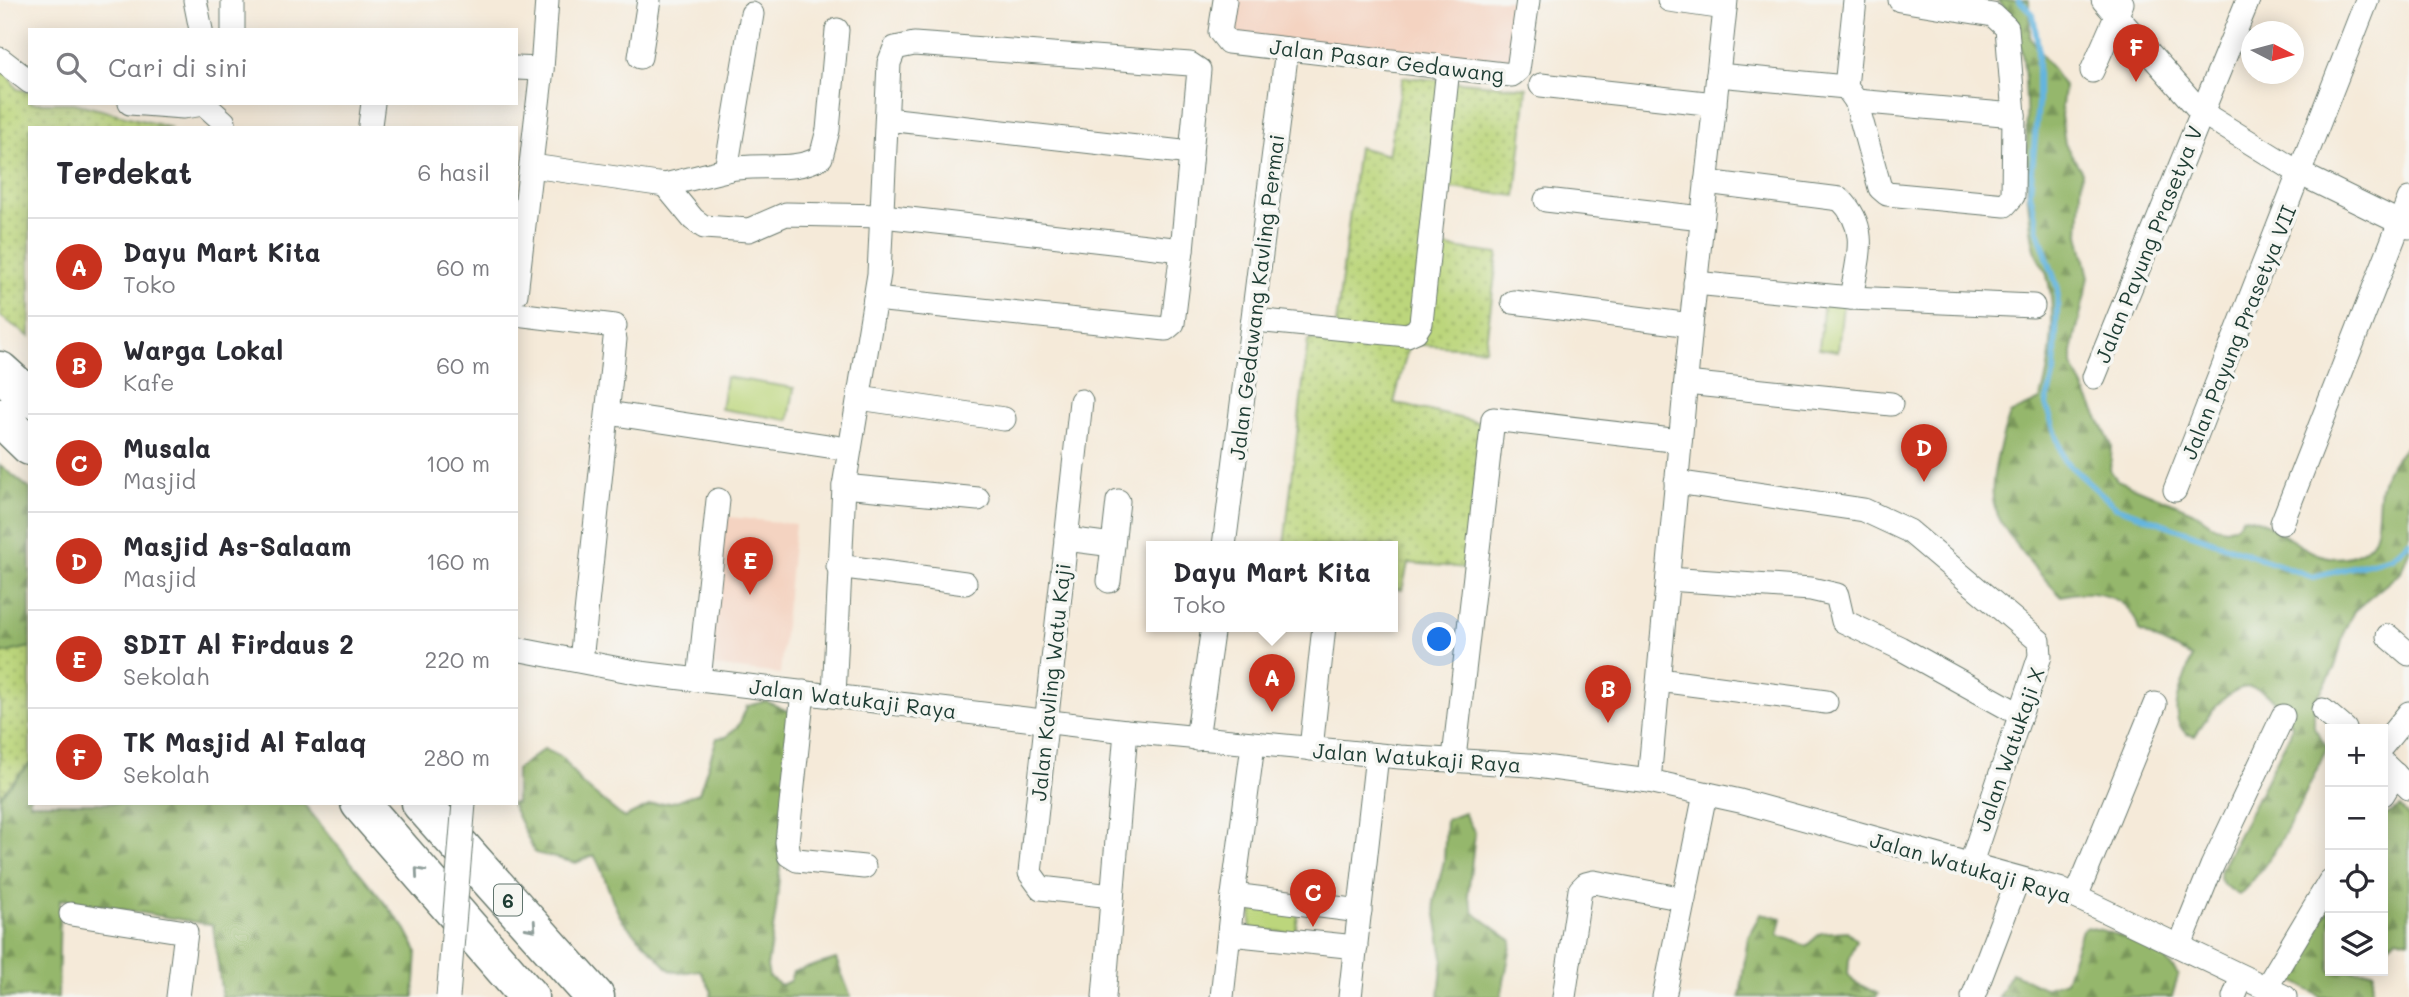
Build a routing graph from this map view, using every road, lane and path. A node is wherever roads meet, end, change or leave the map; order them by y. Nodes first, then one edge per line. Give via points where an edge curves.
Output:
1 (195, 0) edge
2 (233, 0) edge
3 (547, 0) edge
4 (649, 0) edge
5 (1225, 0) edge
6 (1528, 0) edge
7 (1669, 0) edge
8 (1855, 0) edge
9 (1900, 0) edge
10 (2248, 0) edge
11 (2367, 0) edge
12 (1725, 4) edge
13 (2114, 5) edge
14 (752, 14) dead end
15 (201, 28) edge
16 (233, 28) edge
17 (838, 30) dead end
18 (1287, 49) junction
19 (640, 57) dead end
20 (0, 59) edge
21 (518, 68) edge
22 (1448, 68) junction
23 (542, 69) junction
24 (2092, 71) dead end
25 (1718, 75) junction
26 (28, 80) edge
27 (1541, 85) dead end
28 (1851, 94) junction
29 (1714, 104) junction
30 (156, 105) edge
31 (216, 112) edge
32 (2201, 112) junction
33 (2014, 115) junction
34 (887, 119) junction
35 (1191, 153) junction
36 (532, 166) junction
37 (726, 170) junction
38 (2301, 174) junction
39 (1706, 182) junction
40 (666, 185) junction
41 (2409, 199) edge
42 (1546, 200) dead end
43 (883, 216) junction
44 (1702, 218) junction
45 (2404, 225) edge
46 (520, 239) edge
47 (1182, 250) junction
48 (518, 266) edge
49 (1695, 283) junction
50 (1851, 298) junction
51 (875, 299) junction
52 (1513, 302) dead end
53 (2033, 306) dead end
54 (518, 314) edge
55 (1255, 320) junction
56 (1691, 325) junction
57 (0, 371) edge
58 (2094, 377) dead end
59 (1686, 383) junction
60 (28, 396) edge
61 (859, 398) junction
62 (1080, 401) dead end
63 (1891, 404) dead end
64 (608, 413) junction
65 (0, 417) edge
66 (1004, 419) dead end
67 (1680, 441) junction
68 (28, 444) edge
69 (848, 449) junction
70 (1676, 482) junction
71 (844, 486) junction
72 (2175, 490) dead end
73 (978, 499) dead end
74 (718, 500) dead end
75 (1118, 501) dead end
76 (2282, 523) dead end
77 (1066, 539) junction
78 (1225, 541) edge
79 (1113, 545) junction
80 (838, 566) junction
81 (1668, 579) junction
82 (1108, 581) dead end
83 (965, 583) dead end
84 (1212, 632) edge
85 (1323, 632) edge
86 (2388, 636) dead end
87 (518, 649) edge
88 (2409, 654) edge
89 (580, 661) junction
90 (699, 680) junction
91 (1659, 680) junction
92 (803, 692) junction
93 (834, 696) junction
94 (1826, 702) dead end
95 (2155, 704) dead end
96 (2323, 710) dead end
97 (2409, 713) edge
98 (2019, 714) junction
99 (2283, 716) dead end
100 (1046, 720) junction
101 (2339, 724) edge
102 (1126, 731) junction
103 (1197, 739) junction
104 (2388, 739) edge
105 (1253, 744) junction
106 (1311, 749) junction
107 (1377, 755) junction
108 (1454, 758) junction
109 (1649, 781) junction
110 (1705, 794) junction
111 (362, 805) edge
112 (423, 805) edge
113 (464, 805) edge
114 (1970, 866) junction
115 (864, 867) dead end
116 (2018, 878) junction
117 (2325, 891) edge
118 (1233, 895) junction
119 (1112, 896) junction
120 (2076, 897) junction
121 (1684, 900) junction
122 (1360, 911) junction
123 (71, 914) dead end
124 (1230, 934) junction
125 (2180, 945) junction
126 (1356, 947) junction
127 (2238, 987) edge
128 (2275, 992) edge
129 (178, 997) edge
130 (448, 997) edge
131 (529, 997) edge
132 (595, 997) edge
133 (1104, 997) edge
134 (1222, 997) edge
135 (1350, 997) edge
136 (1564, 997) edge
137 (1664, 997) edge
138 (1973, 997) edge

1 - 15 street
2 - 16 street
3 - 23 street
4 - 19 street
5 - 18 street, Jalan Pasar Gedawang via 1220,32 1228,42
6 - 22 street, Jalan Pasar Gedawang via 1516,74
7 - 12 street
8 - 28 street
9 - 33 street via 2001,20 2009,40
10 - 32 street, Jalan Payung Prasetya V
11 - 38 street, Jalan Payung Prasetya VII
12 - 25 street
13 - 24 street
13 - 32 street
14 - 37 street
17 - 37 street via 821,157 797,166
18 - 22 street, Jalan Pasar Gedawang
18 - 55 street, Jalan Gedawang Kavling Permai
20 - 26 street
21 - 23 street
22 - 55 street via 1421,323 1416,331 1407,335
23 - 36 street
25 - 28 street
25 - 29 street
27 - 29 street
28 - 33 street
28 - 33 street via 1877,182 1886,194 2005,205 2013,196
29 - 39 street
30 - 31 street
32 - 38 street
32 - 58 street, Jalan Payung Prasetya V
34 - 35 street
34 - 35 street via 892,53 904,45 1190,64 1199,70
34 - 43 street
35 - 47 street
36 - 40 street
36 - 46 street
37 - 40 street
38 - 45 street
38 - 72 street, Jalan Payung Prasetya VII
39 - 44 street
39 - 50 street via 1840,199 1859,223
40 - 43 street via 704,227 757,228 786,214
41 - 45 street
42 - 44 street
43 - 47 street
43 - 51 street
44 - 49 street
45 - 76 street
46 - 48 street
47 - 51 street via 1173,323 1166,329
49 - 50 street
49 - 56 street
50 - 53 street
51 - 61 street
52 - 56 street
54 - 64 street via 615,332
55 - 78 street, Jalan Gedawang Kavling Permai
56 - 59 street
57 - 60 highway
59 - 63 street
59 - 67 street
61 - 66 street
61 - 69 street
62 - 77 street, Jalan Kavling Watu Kaji
64 - 69 street
64 - 89 street
65 - 68 highway
67 - 70 street
67 - 108 street via 1493,419
69 - 71 street
70 - 81 street
70 - 98 street, Jalan Watukaji X via 1864,510 1909,531 2039,641 2040,656
71 - 73 street
71 - 80 street
74 - 90 street
75 - 79 street
77 - 79 street
77 - 100 street, Jalan Kavling Watu Kaji
79 - 82 street
80 - 83 street
80 - 93 street
81 - 91 street
81 - 98 street via 1811,589 1837,595 1843,621
84 - 103 street
85 - 106 street
86 - 88 street
87 - 89 street, Jalan Watukaji Raya
89 - 90 street, Jalan Watukaji Raya
90 - 92 street, Jalan Watukaji Raya
91 - 94 street
91 - 109 street
92 - 93 street, Jalan Watukaji Raya
92 - 115 street via 789,855 797,860
93 - 100 street, Jalan Watukaji Raya
95 - 120 street
96 - 101 street
97 - 104 street
98 - 114 street, Jalan Watukaji X
99 - 125 street
100 - 102 street, Jalan Watukaji Raya
100 - 119 street, Jalan Kavling Watu Kaji via 1030,873 1036,884 1050,890
102 - 103 street, Jalan Watukaji Raya
102 - 119 street
103 - 105 street, Jalan Watukaji Raya
105 - 106 street, Jalan Watukaji Raya
105 - 118 street
106 - 107 street, Jalan Watukaji Raya
107 - 108 street, Jalan Watukaji Raya
107 - 122 street
108 - 109 street, Jalan Watukaji Raya
109 - 110 street, Jalan Watukaji Raya
110 - 114 street, Jalan Watukaji Raya
110 - 121 street
131 -> 111 highway, 6
112 -> 132 highway, 6
113 - 130 street, bridge
114 - 116 street, Jalan Watukaji Raya
116 - 120 street, Jalan Watukaji Raya
116 - 138 street
117 - 128 street
118 - 122 street
118 - 124 street
119 - 133 street
120 - 125 street, Jalan Watukaji Raya
121 - 136 street via 1586,884 1580,890
121 - 137 street
122 - 126 street
123 - 129 street via 186,932
124 - 126 street
124 - 134 street
125 - 127 street, Jalan Watukaji Raya
126 - 135 street
127 - 128 street, Jalan Watukaji Raya

